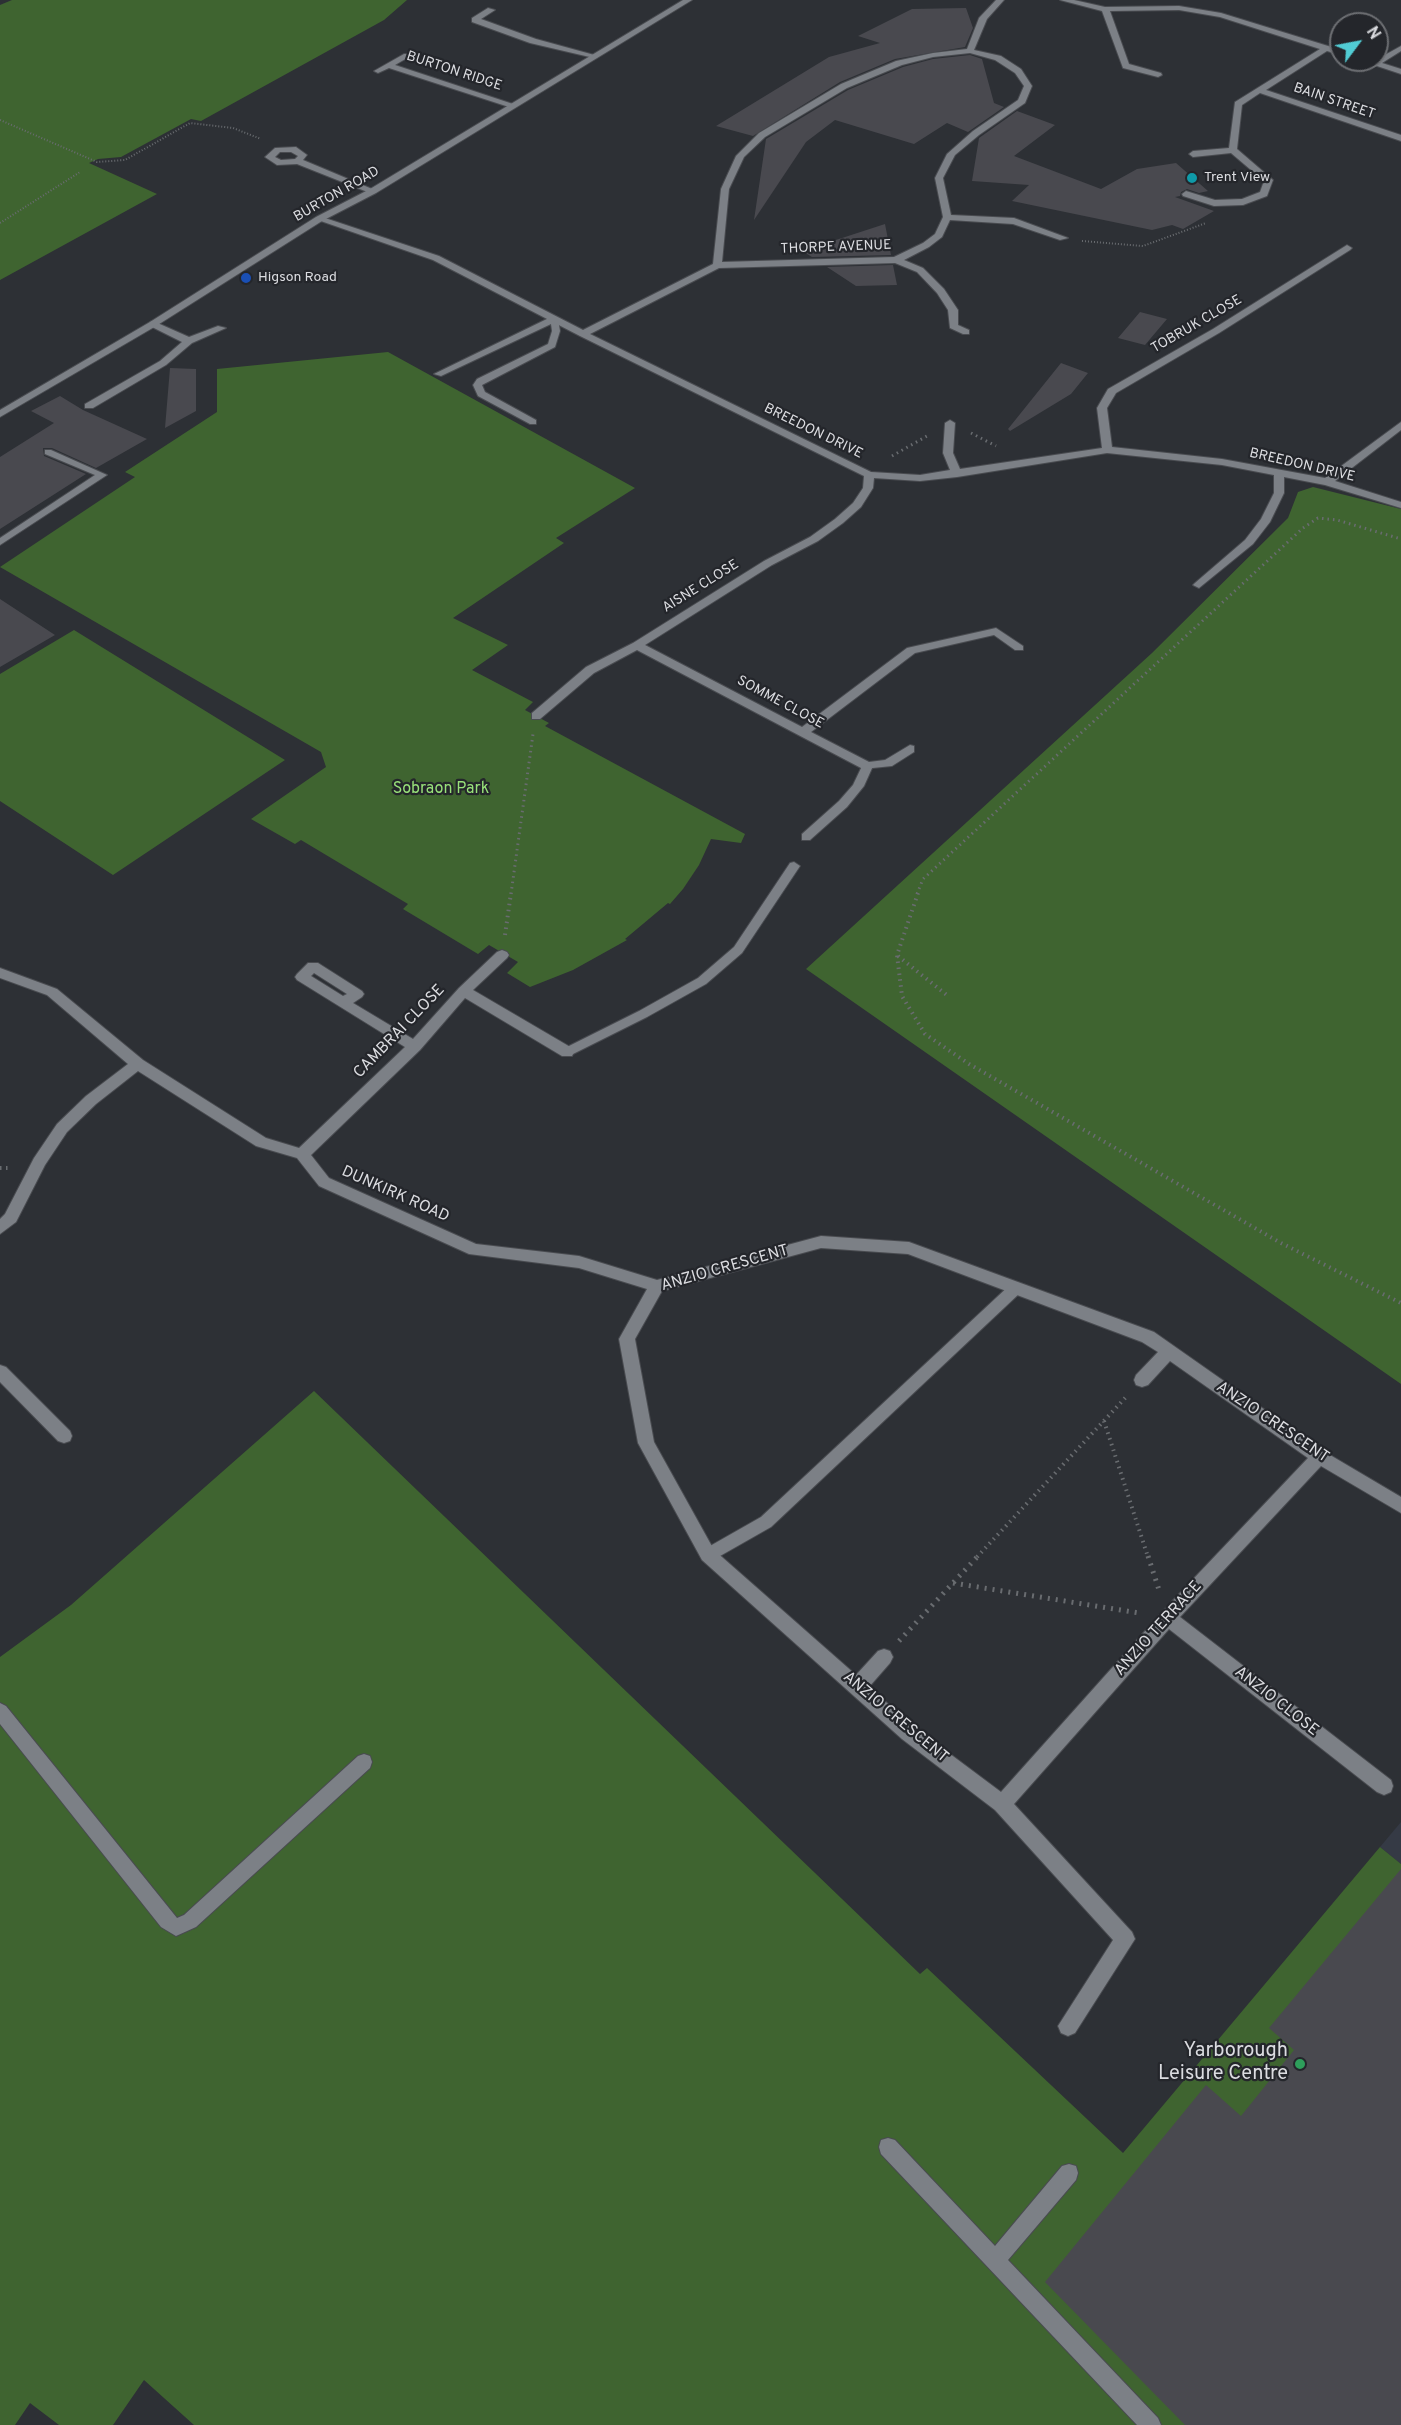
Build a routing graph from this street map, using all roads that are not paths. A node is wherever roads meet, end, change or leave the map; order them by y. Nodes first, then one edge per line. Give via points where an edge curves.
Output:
1 (688, 0) edge
2 (1000, 0) edge
3 (1064, 0) edge
4 (1106, 9) junction
5 (491, 10) dead end
6 (1327, 48) joint
7 (970, 51) junction
8 (404, 56) dead end
9 (594, 56) junction
10 (388, 65) junction
11 (378, 71) dead end
12 (1158, 75) dead end
13 (1258, 90) junction
14 (512, 105) junction
15 (1401, 138) edge
16 (1233, 150) junction
17 (1193, 154) dead end
18 (298, 161) junction
19 (373, 191) junction
20 (1186, 194) dead end
21 (947, 217) junction
22 (319, 219) junction
23 (1063, 238) road end
24 (1347, 248) dead end
25 (896, 260) junction
26 (717, 265) junction
27 (554, 319) junction
28 (153, 324) junction
29 (221, 328) dead end
30 (966, 332) dead end
31 (583, 334) junction
32 (189, 341) junction
33 (438, 374) dead end
34 (89, 406) dead end
35 (0, 414) edge
36 (533, 422) dead end
37 (950, 423) dead end
38 (1401, 425) edge
39 (1107, 450) junction
40 (48, 452) dead end
41 (957, 474) junction
42 (1279, 474) junction
43 (869, 475) junction
44 (1328, 482) junction
45 (1401, 505) edge
46 (0, 542) edge
47 (1199, 585) dead end
48 (637, 645) junction
49 (1019, 648) dead end
50 (536, 716) road end
51 (803, 732) junction
52 (910, 749) dead end
53 (867, 766) junction
54 (806, 837) dead end
55 (794, 866) dead end
56 (502, 955) road end
57 (0, 973) edge
58 (464, 991) junction
59 (343, 1003) dead end
60 (415, 1046) junction
61 (567, 1052) joint
62 (138, 1064) junction
63 (302, 1154) junction
64 (0, 1228) edge
65 (657, 1287) junction
66 (1016, 1288) junction
67 (1168, 1352) junction
68 (0, 1372) edge
69 (1142, 1380) road end
70 (64, 1436) dead end
71 (1319, 1457) junction
72 (1401, 1506) edge
73 (708, 1555) junction
74 (1168, 1617) junction
75 (884, 1657) road end
76 (857, 1687) junction
77 (0, 1711) edge
78 (364, 1762) dead end
79 (1384, 1786) dead end
80 (1002, 1804) junction
81 (1068, 2026) dead end
82 (888, 2147) dead end
83 (1069, 2173) dead end
84 (995, 2260) junction
85 (1151, 2425) edge

1 - 9 street, BURTON ROAD
2 - 7 street via 983,18
3 - 4 street
4 - 6 street via 1179,8 1221,15
4 - 12 street via 1126,66
5 - 9 street via 476,20 533,41
6 - 13 street
7 - 21 street via 998,58 1018,71 1028,86 1022,101 951,154 939,178
7 - 26 street via 899,63 844,86 762,135 740,156 725,189
8 - 10 street
9 - 14 street, BURTON ROAD
10 - 11 street
10 - 14 street, BURTON RIDGE
13 - 15 street, BAIN STREET
13 - 16 street via 1238,104
14 - 19 street, BURTON ROAD
16 - 17 street
16 - 20 street via 1269,180 1264,194 1244,202 1214,203
18 - 18 street via 283,164 271,160 271,154 299,150 303,155
18 - 19 street
19 - 22 street, BURTON ROAD
21 - 23 street via 1014,221
21 - 25 street, THORPE AVENUE via 939,235
22 - 27 street, BREEDON DRIVE via 436,258
22 - 28 street, BURTON ROAD
24 - 39 street, TOBRUK CLOSE via 1112,391 1102,408
25 - 26 street, THORPE AVENUE
25 - 30 street via 920,270 941,291 953,310 953,326
26 - 31 street
27 - 31 street, BREEDON DRIVE
27 - 33 lane
27 - 36 lane via 552,345 477,385 481,394
28 - 32 street
28 - 35 street, BURTON ROAD
29 - 32 street
31 - 43 street, BREEDON DRIVE
32 - 34 street via 163,363
37 - 41 street via 948,453
38 - 44 street
39 - 41 street, BREEDON DRIVE
39 - 42 street, BREEDON DRIVE via 1222,462
40 - 46 lane via 102,475
41 - 43 street, BREEDON DRIVE via 920,478
42 - 44 street, BREEDON DRIVE
42 - 47 street via 1279,492 1266,520 1249,542
43 - 48 street, AISNE CLOSE via 868,488 857,505 839,521
44 - 45 street, BREEDON DRIVE
48 - 50 street, AISNE CLOSE via 590,670
48 - 51 street, SOMME CLOSE
49 - 51 street via 996,631 912,650
51 - 53 street, SOMME CLOSE
52 - 53 street via 888,763
53 - 54 lane via 848,798
55 - 61 lane via 738,950 702,981
56 - 58 street
57 - 62 street via 52,992
58 - 60 street, CAMBRAI CLOSE
58 - 61 street, CAMBRAI CLOSE
59 - 60 street
60 - 63 street, CAMBRAI CLOSE
62 - 63 street via 261,1142
62 - 64 street via 62,1128 39,1162 11,1218
63 - 65 street, DUNKIRK ROAD via 324,1182 474,1251 579,1262
65 - 66 street, ANZIO CRESCENT via 821,1242 909,1248
65 - 73 street, ANZIO CRESCENT via 627,1339 646,1443
66 - 67 street, ANZIO CRESCENT via 1148,1337
66 - 73 lane via 766,1522
67 - 69 street
67 - 71 street, ANZIO CRESCENT
68 - 70 street
71 - 72 street, ANZIO CRESCENT
71 - 74 street, ANZIO TERRACE
73 - 76 street, ANZIO CRESCENT
74 - 79 street, ANZIO CLOSE
74 - 80 street, ANZIO TERRACE
75 - 76 street
76 - 80 street, ANZIO CRESCENT via 908,1733
77 - 78 lane via 167,1921 176,1927 190,1921
80 - 81 street, ANZIO CRESCENT via 1125,1939
82 - 84 lane
83 - 84 lane
84 - 85 lane

